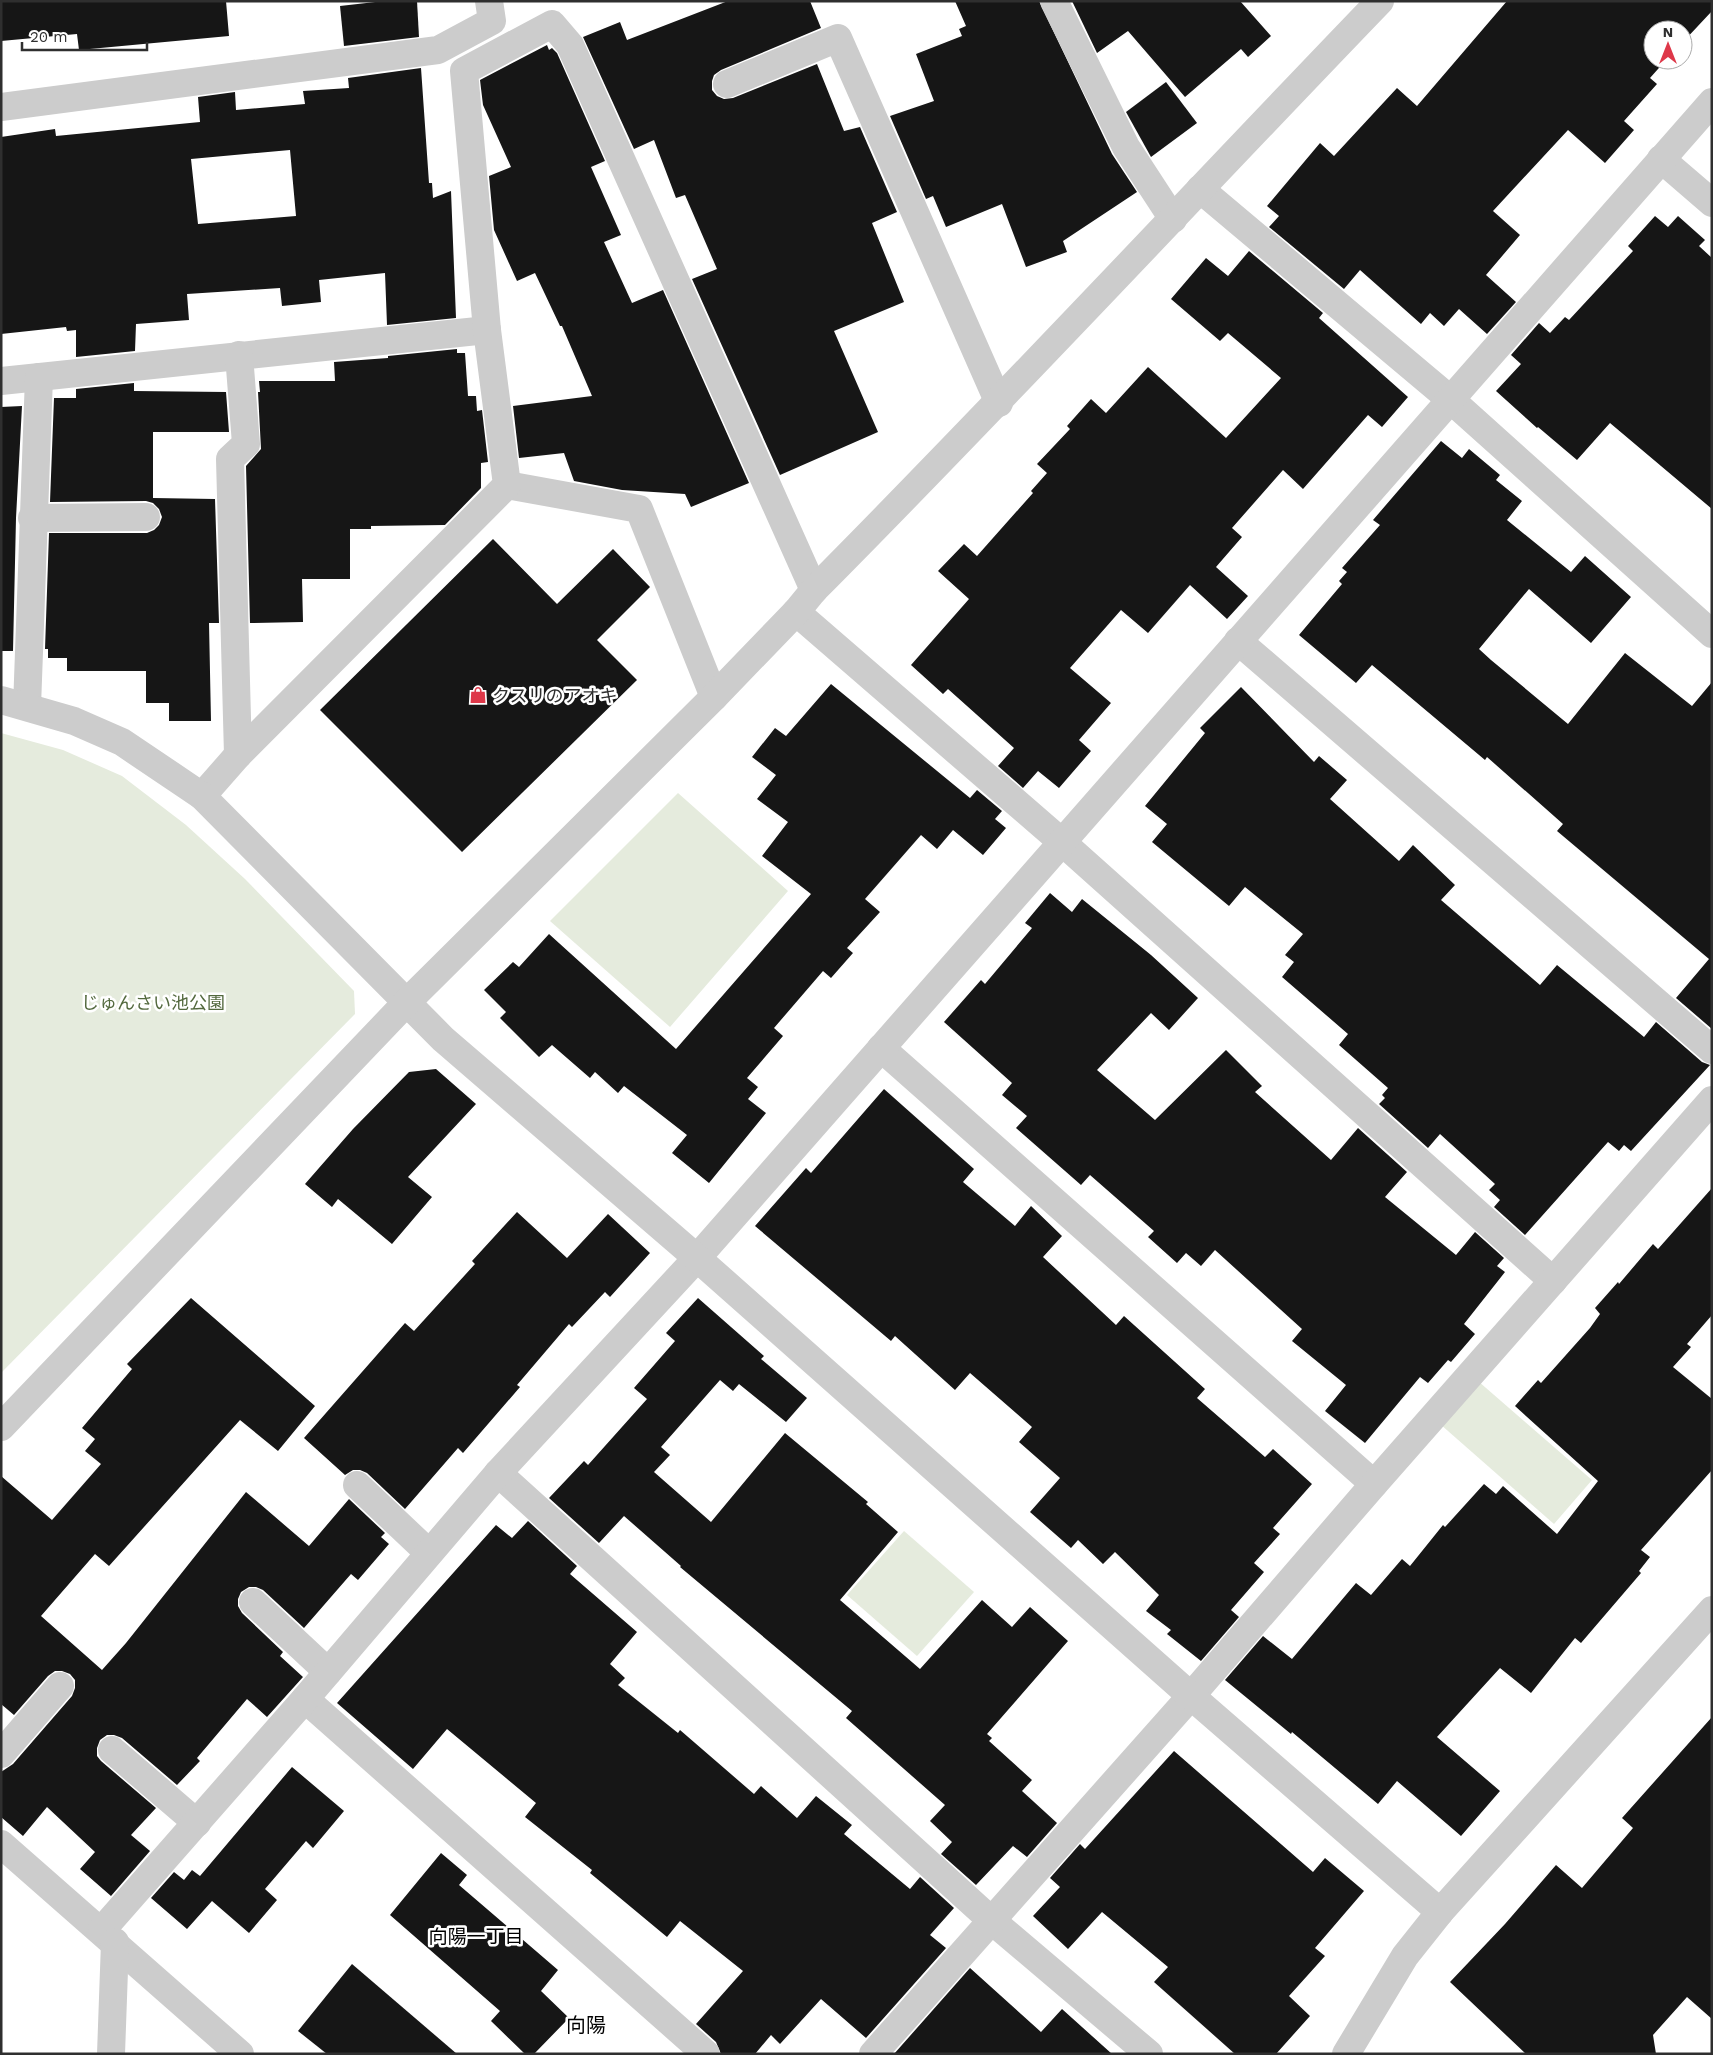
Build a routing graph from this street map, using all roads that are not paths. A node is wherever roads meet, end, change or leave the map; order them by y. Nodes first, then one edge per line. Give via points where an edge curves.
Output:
1 (489, 1) edge
2 (1054, 1) edge
3 (1380, 1) edge
4 (727, 84) dead end
5 (1712, 102) edge
6 (1, 108) edge
7 (1661, 159) junction
8 (1200, 189) junction
9 (1712, 203) edge
10 (1173, 219) junction
11 (487, 330) junction
12 (239, 355) junction
13 (39, 377) junction
14 (1, 382) edge
15 (1451, 400) junction
16 (999, 403) junction
17 (507, 485) junction
18 (146, 517) dead end
19 (32, 518) junction
20 (814, 590) junction
21 (796, 612) junction
22 (1712, 634) edge
23 (1238, 641) junction
24 (714, 697) junction
25 (14, 704) edge
26 (238, 755) junction
27 (202, 796) junction
28 (1063, 843) junction
29 (406, 1003) junction
30 (881, 1048) junction
31 (1712, 1050) edge
32 (1712, 1100) edge
33 (696, 1258) junction
34 (1553, 1281) junction
35 (1, 1427) edge
36 (498, 1473) junction
37 (1374, 1484) junction
38 (357, 1485) dead end
39 (429, 1552) junction
40 (253, 1602) dead end
41 (1712, 1610) edge
42 (328, 1672) junction
43 (60, 1686) dead end
44 (1191, 1696) junction
45 (305, 1699) junction
46 (112, 1750) dead end
47 (1, 1754) edge
48 (197, 1823) junction
49 (1, 1844) edge
50 (1440, 1912) junction
51 (990, 1920) junction
52 (108, 1936) junction
53 (111, 2054) edge
54 (240, 2054) edge
55 (706, 2054) edge
56 (873, 2054) edge
57 (1149, 2054) edge
58 (1346, 2054) edge

1 - 6 street via 492,21 438,50
2 - 10 street via 1126,147
3 - 8 street
4 - 16 street via 838,38
5 - 7 street
7 - 9 street
7 - 15 street
8 - 10 street
8 - 15 street
10 - 16 street
11 - 12 street
11 - 17 street
11 - 20 street via 464,71 552,24 570,45
12 - 13 street
12 - 26 street via 246,444 230,459
13 - 14 street
13 - 19 street
15 - 22 street
15 - 23 street
16 - 20 street
17 - 24 street via 639,509
17 - 26 street
18 - 19 street
19 - 25 street
20 - 21 street
21 - 24 street
21 - 28 street
23 - 28 street
23 - 31 street
24 - 29 street
25 - 27 street via 74,721 122,742
26 - 27 street
27 - 29 street
28 - 30 street
28 - 34 street
29 - 33 street via 443,1039
29 - 35 street
30 - 33 street
30 - 37 street
32 - 34 street
33 - 36 street
33 - 44 street
34 - 37 street
36 - 39 street
36 - 51 street
37 - 44 street
38 - 39 street
39 - 42 street
40 - 42 street
41 - 50 street
42 - 45 street
43 - 47 street
44 - 50 street
44 - 51 street
45 - 48 street
45 - 55 street
46 - 48 street
48 - 52 street
49 - 52 street
50 - 58 street via 1405,1956
51 - 56 street
51 - 57 street
52 - 53 street
52 - 54 street

